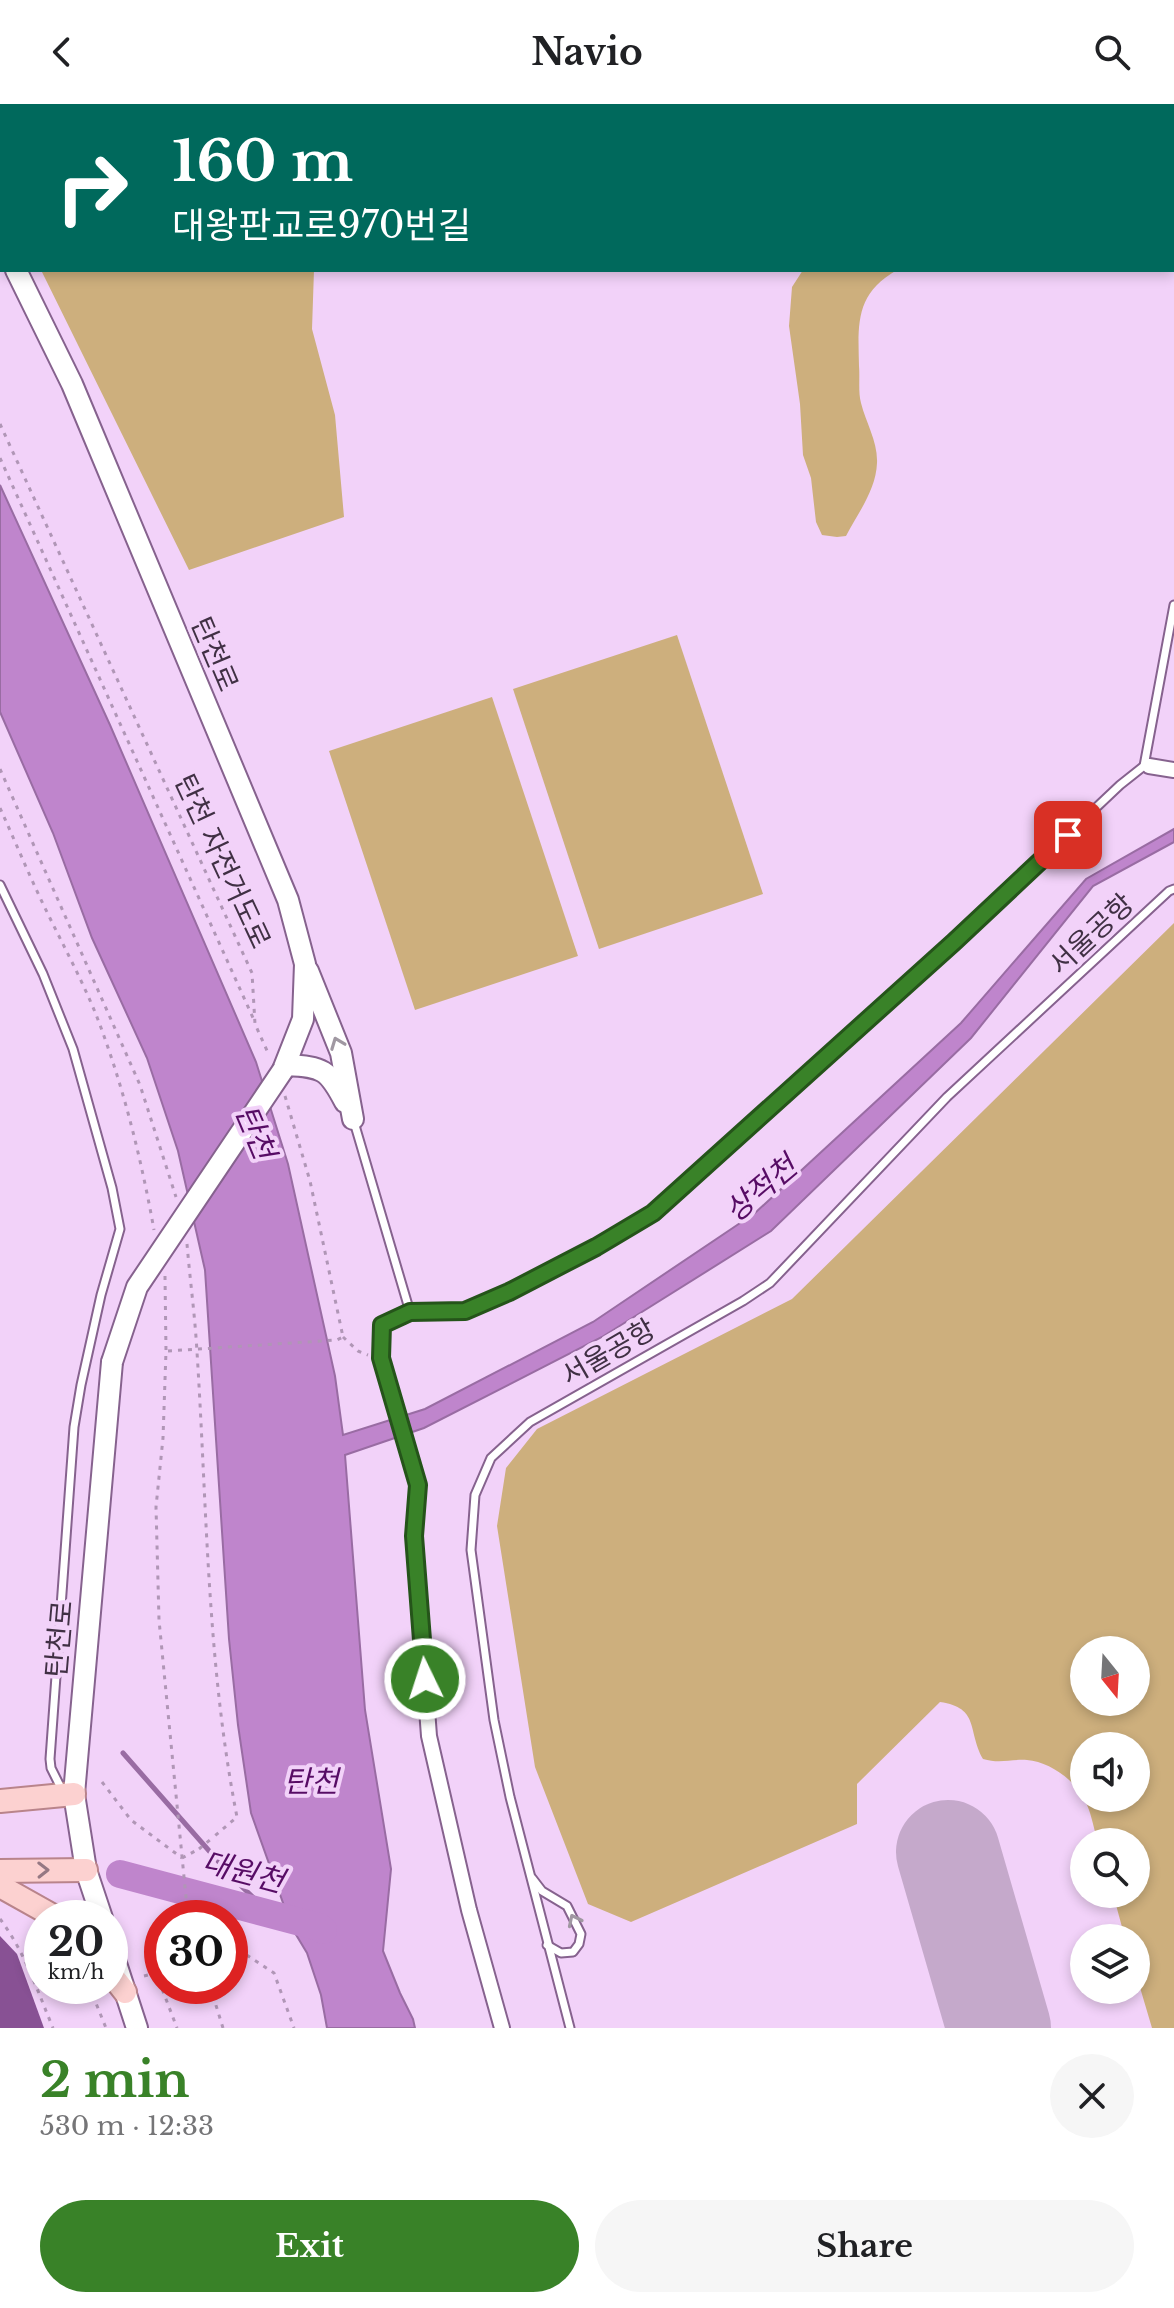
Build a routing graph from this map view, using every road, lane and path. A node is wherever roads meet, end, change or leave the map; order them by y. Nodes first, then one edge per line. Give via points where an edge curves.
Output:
1 (17, 272) edge
2 (0, 424) edge
3 (0, 458) edge
4 (1174, 605) edge
5 (1147, 766) junction
6 (0, 769) edge
7 (1174, 770) edge
8 (0, 885) edge
9 (1174, 889) edge
10 (305, 964) junction
11 (255, 1024) junction
12 (281, 1072) junction
13 (353, 1119) junction
14 (180, 1209) dead end
15 (186, 1239) dead end
16 (410, 1312) junction
17 (343, 1337) junction
18 (197, 1350) junction
19 (166, 1351) dead end
20 (381, 1358) junction
21 (102, 1782) dead end
22 (69, 1795) junction
23 (175, 1799) dead end
24 (0, 1801) edge
25 (182, 1858) junction
26 (86, 1870) junction
27 (0, 1871) edge
28 (530, 1876) junction
29 (0, 1886) edge
30 (25, 1900) edge
31 (96, 1900) edge
32 (186, 1900) edge
33 (0, 1919) edge
34 (547, 1945) junction
35 (248, 1956) edge
36 (128, 2001) edge
37 (96, 2004) edge
38 (168, 2004) edge
39 (216, 2004) edge
40 (53, 2028) edge
41 (106, 2028) edge
42 (137, 2028) edge
43 (177, 2028) edge
44 (223, 2028) edge
45 (294, 2028) edge
46 (502, 2028) edge
47 (570, 2028) edge

1 - 10 main road, 탄천로 via 72,384 288,900
2 - 11 path, 탄천 자전거도로 via 252,973
3 - 11 path
4 - 5 lane
5 - 7 street
5 - 16 lane via 1120,785 653,1213 465,1311
6 - 14 path via 140,1085
8 - 22 lane via 73,1049 120,1229 74,1427 50,1759
9 - 28 lane, 서울공항 via 947,1097 770,1283 530,1422 491,1458 475,1495 471,1550 494,1720
10 - 12 main road, 탄천로 via 303,1019
13 -> 10 main road via 341,1053
11 - 12 path, 탄천 자전거도로
12 - 13 main road via 317,1067 335,1083
12 - 17 path, 탄천 자전거도로
12 - 22 main road, 탄천로, bridge via 137,1287 112,1362
13 - 16 lane
15 - 18 path
16 - 20 street via 382,1325
17 - 18 path
17 - 20 path via 358,1351
18 - 19 path
18 - 25 path, bridge via 212,1638 237,1817
20 - 46 street via 418,1485 414,1536 429,1736
21 - 25 path via 131,1820
22 - 24 main road
22 - 26 main road, 탄천로
23 - 25 path
25 - 32 path
27 -> 26 main road
26 - 31 main road, 탄천로
28 - 34 lane, 서울공항
34 -> 28 lane via 561,1953 573,1952 581,1934 567,1906 542,1891
29 - 30 main road
33 - 40 path via 27,1963
34 - 47 lane, 서울공항
35 - 45 path via 274,1973
36 - 42 main road
37 - 41 path
38 - 43 path
39 - 44 path

